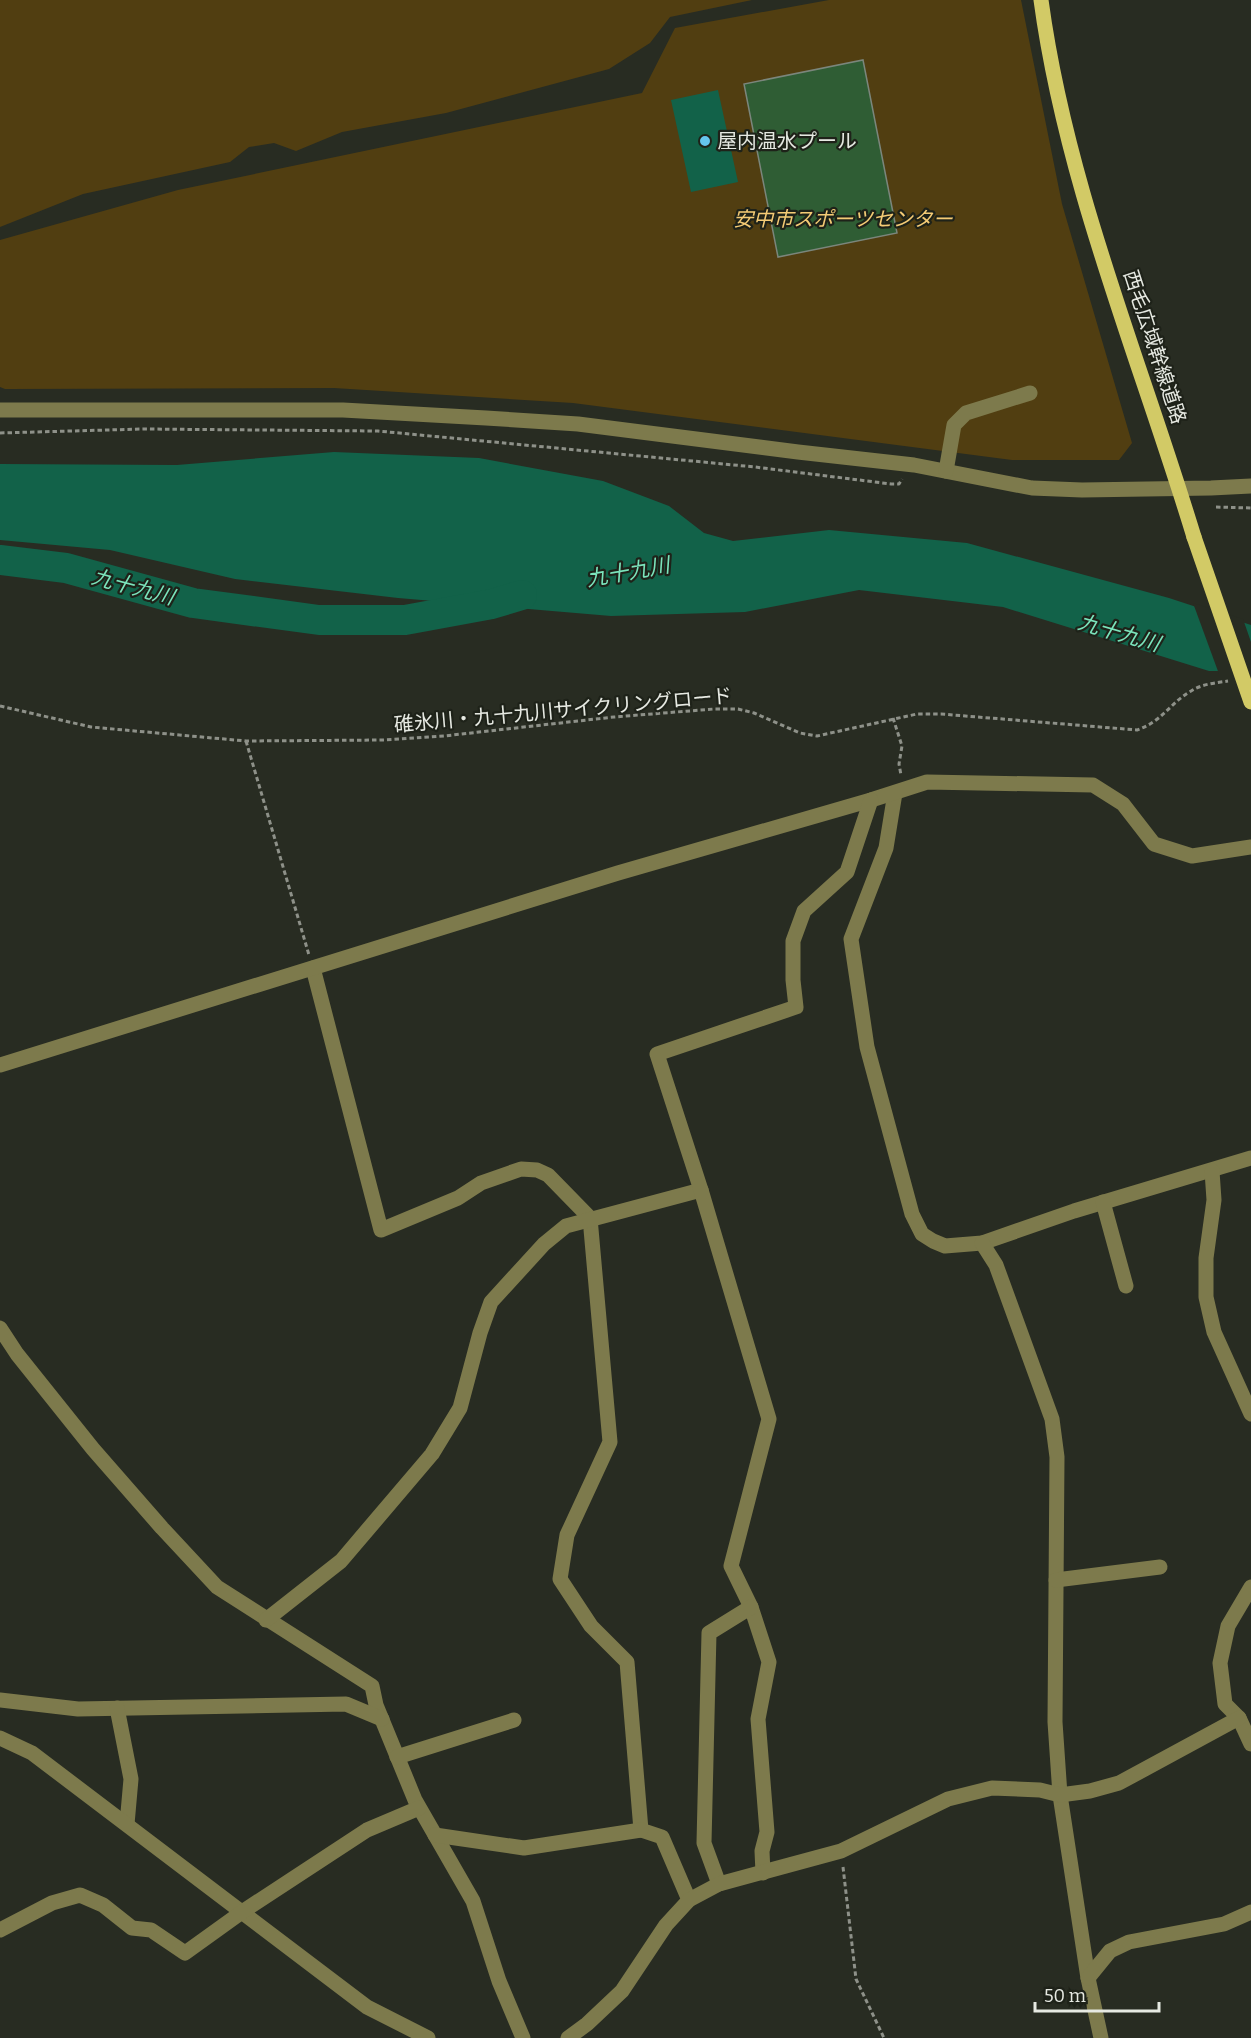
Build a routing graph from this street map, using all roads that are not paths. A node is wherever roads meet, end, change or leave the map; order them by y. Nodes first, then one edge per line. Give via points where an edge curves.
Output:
1 (1041, 0) edge
2 (1030, 393) dead end
3 (0, 410) edge
4 (946, 471) junction
5 (1251, 486) edge
6 (1180, 488) junction
7 (1251, 702) edge
8 (900, 791) junction
9 (871, 800) junction
10 (1251, 847) edge
11 (314, 968) junction
12 (0, 1065) edge
13 (1251, 1158) edge
14 (1212, 1171) junction
15 (701, 1190) junction
16 (1103, 1202) junction
17 (590, 1218) junction
18 (982, 1244) junction
19 (1126, 1286) dead end
20 (0, 1328) edge
21 (1251, 1414) edge
22 (1160, 1567) dead end
23 (1056, 1580) junction
24 (1251, 1587) edge
25 (751, 1606) junction
26 (266, 1620) junction
27 (0, 1700) edge
28 (117, 1708) junction
29 (1239, 1718) junction
30 (382, 1719) junction
31 (514, 1720) dead end
32 (0, 1738) edge
33 (1251, 1744) edge
34 (397, 1757) junction
35 (1060, 1795) junction
36 (419, 1808) junction
37 (127, 1824) junction
38 (641, 1830) junction
39 (435, 1835) junction
40 (763, 1873) junction
41 (719, 1884) junction
42 (689, 1900) junction
43 (242, 1912) junction
44 (1251, 1912) edge
45 (0, 1930) edge
46 (1088, 1978) junction
47 (428, 2038) edge
48 (523, 2038) edge
49 (568, 2038) edge
50 (1101, 2038) edge

1 - 6 main road, 西毛広域幹線道路 via 1061,108 1090,218
2 - 4 street via 966,413 954,426
3 - 4 street via 343,410 555,423
4 - 6 street via 1032,488
5 - 6 street
6 - 7 main road, 西毛広域幹線道路, bridge
8 - 9 street
8 - 10 street via 927,782 1093,785 1123,804 1154,844 1192,856
8 - 18 street via 886,848 851,939 867,1047 912,1214 922,1234 945,1246
9 - 11 street via 618,873
9 - 15 street via 846,872 804,911 793,941 796,1007 657,1054
11 - 12 street
11 - 17 street via 381,1230 458,1198 481,1183 521,1169 548,1175
13 - 14 street
14 - 16 street
14 - 21 street via 1214,1200 1206,1258 1206,1297 1214,1332
15 - 17 street
15 - 25 street via 769,1419 731,1566
16 - 18 street
16 - 19 street
17 - 26 street via 566,1226 544,1244 491,1302 460,1408 432,1454 341,1561
17 - 38 street via 610,1442 567,1535 560,1579 591,1626 627,1662
18 - 23 street via 996,1265 1052,1419 1057,1457
20 - 26 street via 86,1440 162,1528 218,1587
22 - 23 street
23 - 35 street via 1055,1722
24 - 29 street via 1228,1626 1220,1663 1225,1704
25 - 40 street via 769,1662 758,1719 767,1833 762,1851
25 - 41 street via 709,1633 704,1843
26 - 30 street via 372,1686
27 - 28 street via 78,1709
28 - 30 street via 346,1704
28 - 37 street via 131,1779
29 - 33 street
29 - 35 street via 1119,1783
30 - 34 street
31 - 34 street
32 - 37 street via 32,1753
34 - 36 street
35 - 40 street via 992,1788 948,1799 841,1851
35 - 46 street
36 - 39 street
36 - 43 street via 368,1830
37 - 43 street
38 - 39 street via 524,1848
38 - 42 street via 662,1838
39 - 48 street via 473,1901 499,1981
40 - 41 street
41 - 42 street
42 - 49 street via 666,1924 622,1991
43 - 45 street via 185,1953 151,1930 132,1928 103,1905 80,1895 52,1903
43 - 47 street via 367,2007
44 - 46 street via 1224,1924 1129,1942 1110,1951
46 - 50 street

